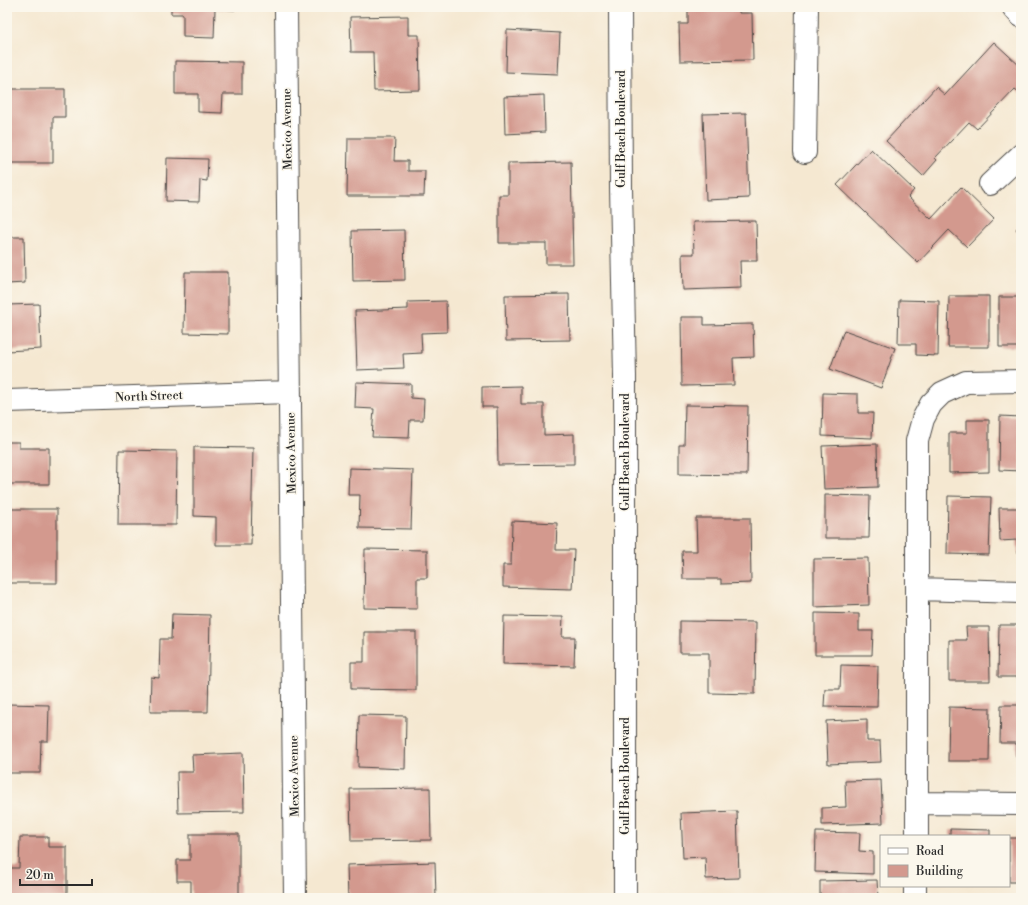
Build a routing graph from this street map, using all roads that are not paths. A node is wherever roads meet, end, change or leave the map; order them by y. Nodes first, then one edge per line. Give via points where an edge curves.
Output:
1 (286, 7) edge
2 (620, 7) edge
3 (807, 7) edge
4 (1013, 7) edge
5 (1021, 16) edge
6 (804, 152) dead end
7 (1021, 155) edge
8 (990, 184) dead end
9 (1021, 381) edge
10 (290, 392) junction
11 (7, 401) edge
12 (917, 589) junction
13 (1021, 592) edge
14 (917, 803) junction
15 (1021, 804) edge
16 (917, 835) edge
17 (915, 887) edge
18 (295, 898) edge
19 (625, 898) edge
20 (915, 898) edge

1 - 10 street, Mexico Avenue
2 - 19 street, Gulf Beach Boulevard via 625,376
3 - 6 street
4 - 5 street
7 - 8 street
9 - 12 street via 966,382 942,393 931,404 923,419 917,441
10 - 11 street, North Street
10 - 18 street, Mexico Avenue
12 - 13 street
12 - 14 street
14 - 15 street
14 - 16 street
17 - 20 street

